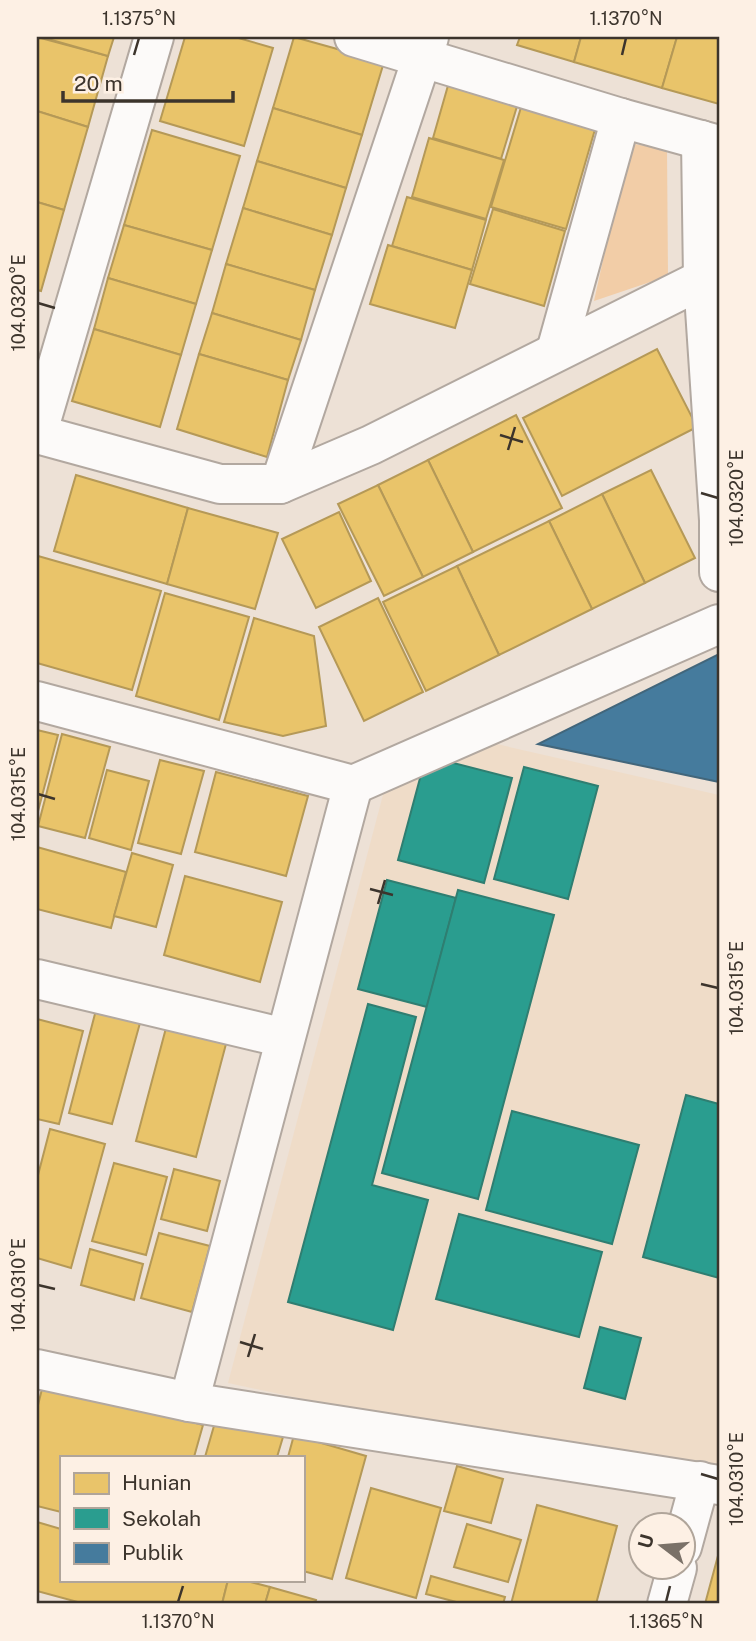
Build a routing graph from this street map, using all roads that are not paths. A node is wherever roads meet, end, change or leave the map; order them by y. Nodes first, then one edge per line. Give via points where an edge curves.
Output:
1 (153, 37) edge
2 (354, 37) edge
3 (426, 47) edge
4 (621, 118) junction
5 (710, 142) edge
6 (703, 279) junction
7 (556, 351) junction
8 (37, 435) edge
9 (280, 484) junction
10 (719, 572) edge
11 (719, 624) edge
12 (37, 701) edge
13 (353, 785) junction
14 (37, 979) edge
15 (285, 1038) junction
16 (37, 1368) edge
17 (190, 1402) junction
18 (710, 1483) edge
19 (696, 1515) edge
20 (673, 1582) edge
21 (667, 1604) edge

1 - 8 street
2 - 3 street
3 - 4 street
3 - 9 street
4 - 5 street
4 - 7 street
5 - 6 street
6 - 7 street
6 - 10 street
7 - 9 street via 371,445
8 - 9 street via 220,484
11 - 13 street
12 - 13 street
13 - 15 street
14 - 15 street
15 - 17 street
16 - 17 street
17 - 18 street
18 - 19 street
20 - 21 street

